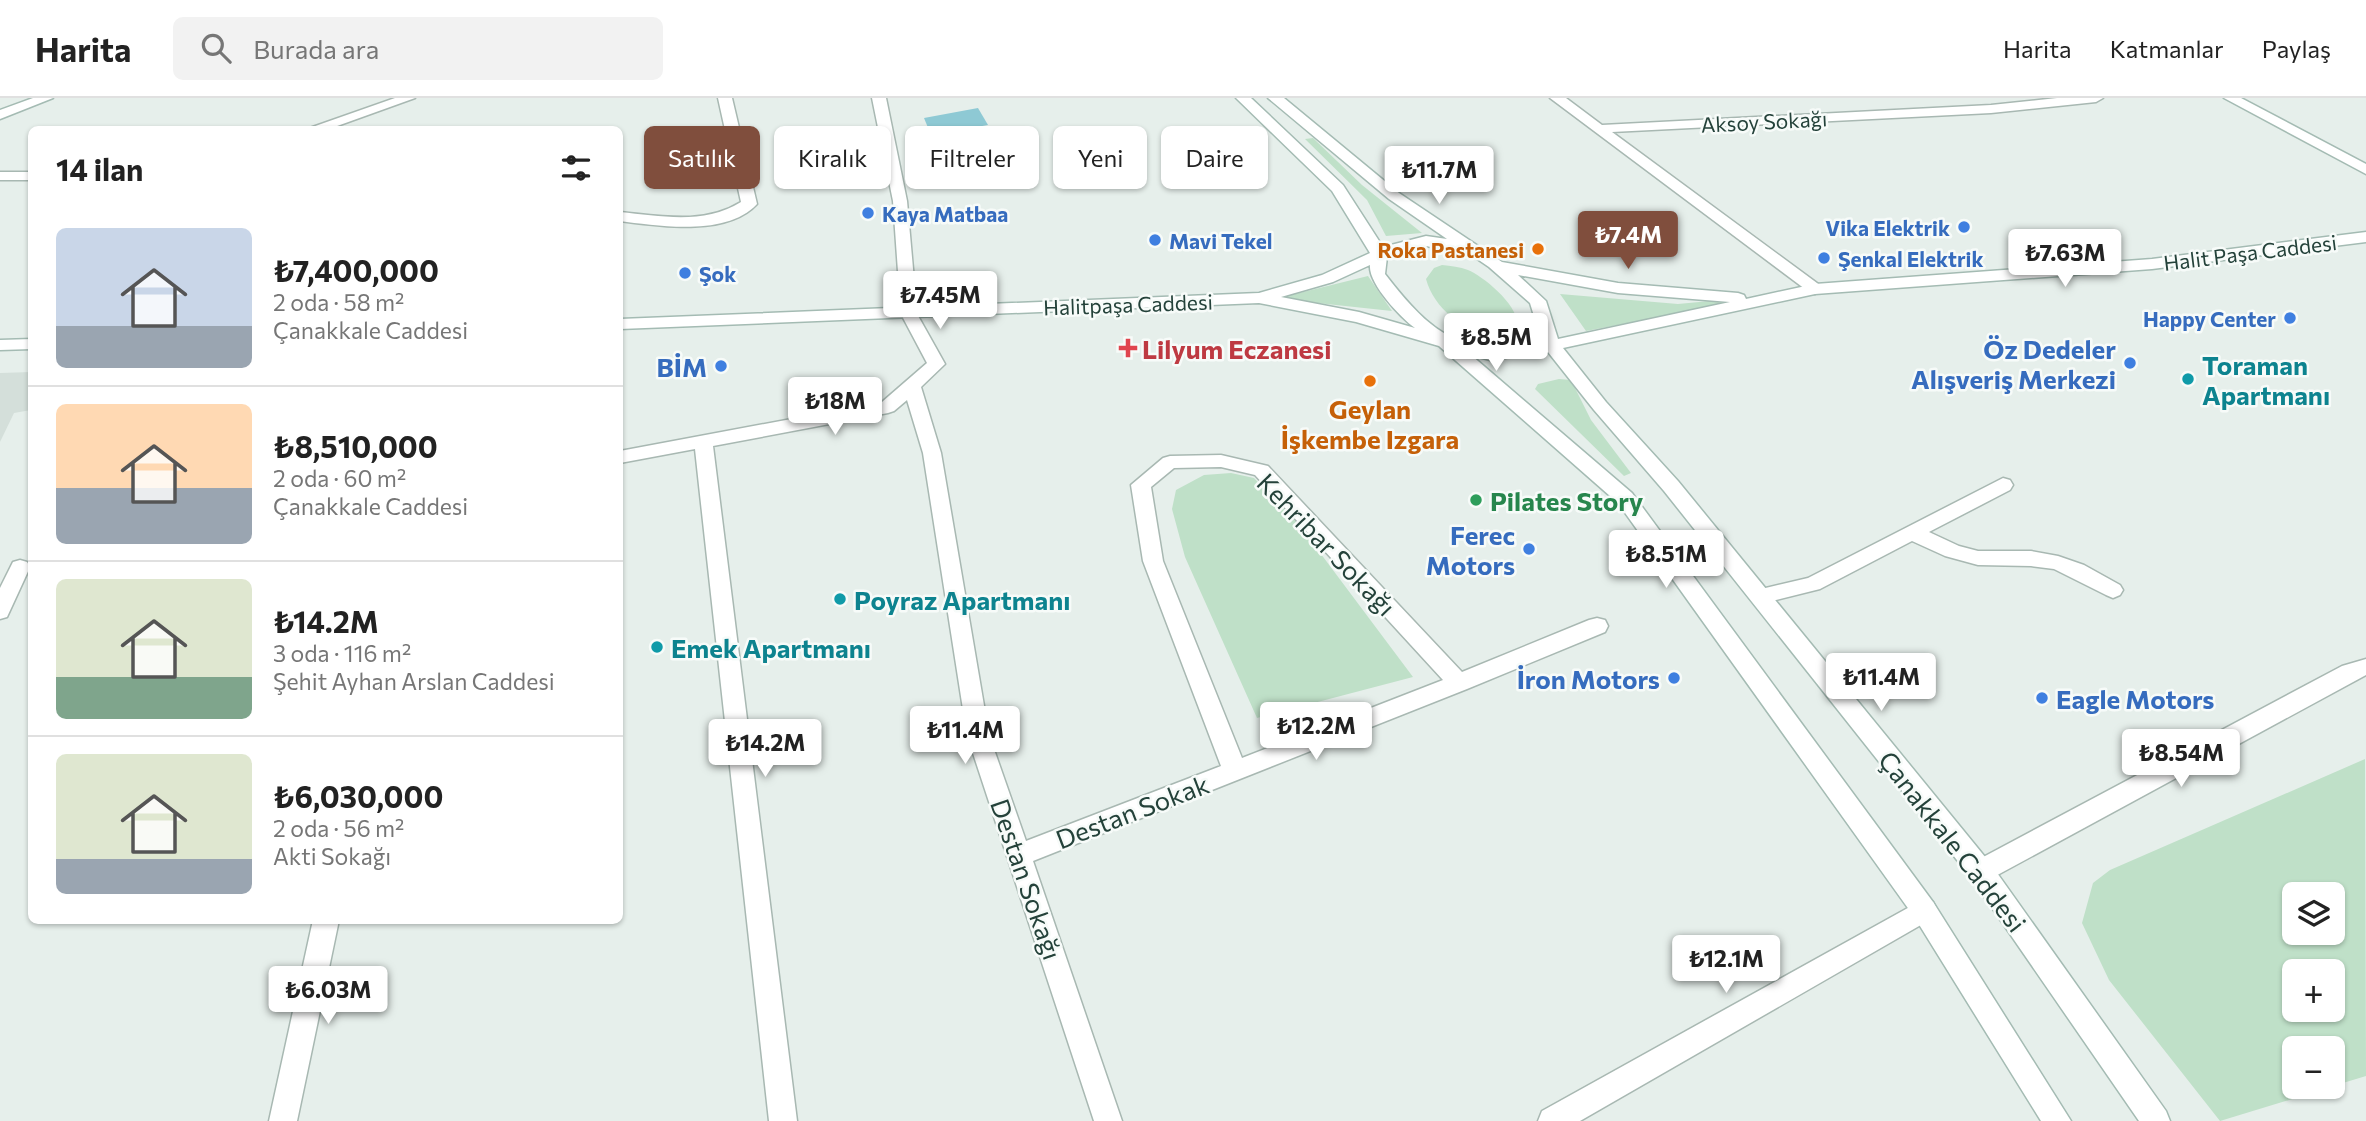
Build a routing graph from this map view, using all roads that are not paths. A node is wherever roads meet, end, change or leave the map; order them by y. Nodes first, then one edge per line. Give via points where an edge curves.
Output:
1 (46, 98) edge
2 (408, 98) edge
3 (725, 98) edge
4 (879, 98) edge
5 (1243, 98) edge
6 (1276, 98) edge
7 (1557, 98) edge
8 (2096, 98) edge
9 (2231, 98) edge
10 (0, 115) edge
11 (323, 126) edge
12 (1598, 129) junction
13 (2366, 170) edge
14 (0, 176) edge
15 (28, 176) edge
16 (623, 217) edge
17 (2366, 237) edge
18 (1379, 254) junction
19 (1495, 264) junction
20 (1815, 289) junction
21 (1259, 298) junction
22 (1758, 299) junction
23 (909, 314) junction
24 (623, 324) edge
25 (1443, 340) junction
26 (28, 344) edge
27 (0, 345) edge
28 (1552, 346) junction
29 (912, 386) junction
30 (703, 442) junction
31 (623, 456) edge
32 (2003, 485) dead end
33 (1912, 532) junction
34 (17, 568) edge
35 (2113, 590) dead end
36 (1760, 596) junction
37 (0, 611) edge
38 (1597, 626) dead end
39 (2361, 676) edge
40 (1459, 683) junction
41 (1235, 771) junction
42 (1019, 855) junction
43 (1981, 871) junction
44 (1924, 910) junction
45 (325, 924) edge
46 (283, 1121) edge
47 (783, 1121) edge
48 (1108, 1121) edge
49 (1552, 1121) edge
50 (2057, 1121) edge
51 (2156, 1121) edge

1 - 10 street
2 - 11 street
3 - 16 street via 749,204 736,214 712,221
4 - 23 street via 900,201
5 - 18 street via 1338,188
6 - 19 street, Çanakkale Caddesi via 1394,196
7 - 12 street
8 - 12 street, Aksoy Sokağı via 1991,109
9 - 13 street
12 - 20 street
14 - 15 street
17 - 20 street, Halit Paşa Caddesi via 2152,264
18 - 19 street via 1403,243 1425,240 1453,245
18 - 21 street via 1335,275
18 - 25 street via 1377,274 1408,314
19 - 22 street via 1552,280 1602,287
19 - 28 street, Çanakkale Caddesi via 1538,301
20 - 22 street, Halit Paşa Caddesi
21 - 23 street, Halitpaşa Caddesi
21 - 25 street via 1359,317
22 - 28 street
23 - 24 street, Halitpaşa Caddesi
23 - 29 street via 936,364
25 - 28 street via 1490,355
25 - 44 street via 1625,498
26 - 27 street
28 - 36 street, Çanakkale Caddesi
29 - 30 street via 888,407
29 - 42 street, Destan Sokağı via 932,453 978,735
30 - 31 street
30 - 47 street
32 - 33 street
33 - 35 street via 1961,555 2039,559 2089,575
33 - 36 street via 1813,584
34 - 37 street
36 - 43 street, Çanakkale Caddesi
38 - 40 street, Destan Sokak
39 - 43 street
40 - 41 street, Destan Sokak
40 - 41 street, Kehribar Sokağı via 1261,470 1220,461 1170,462 1141,485 1153,561
41 - 42 street, Destan Sokak
42 - 48 street, Destan Sokağı
43 - 51 street, Çanakkale Caddesi
44 - 49 street
44 - 50 street
45 - 46 street

